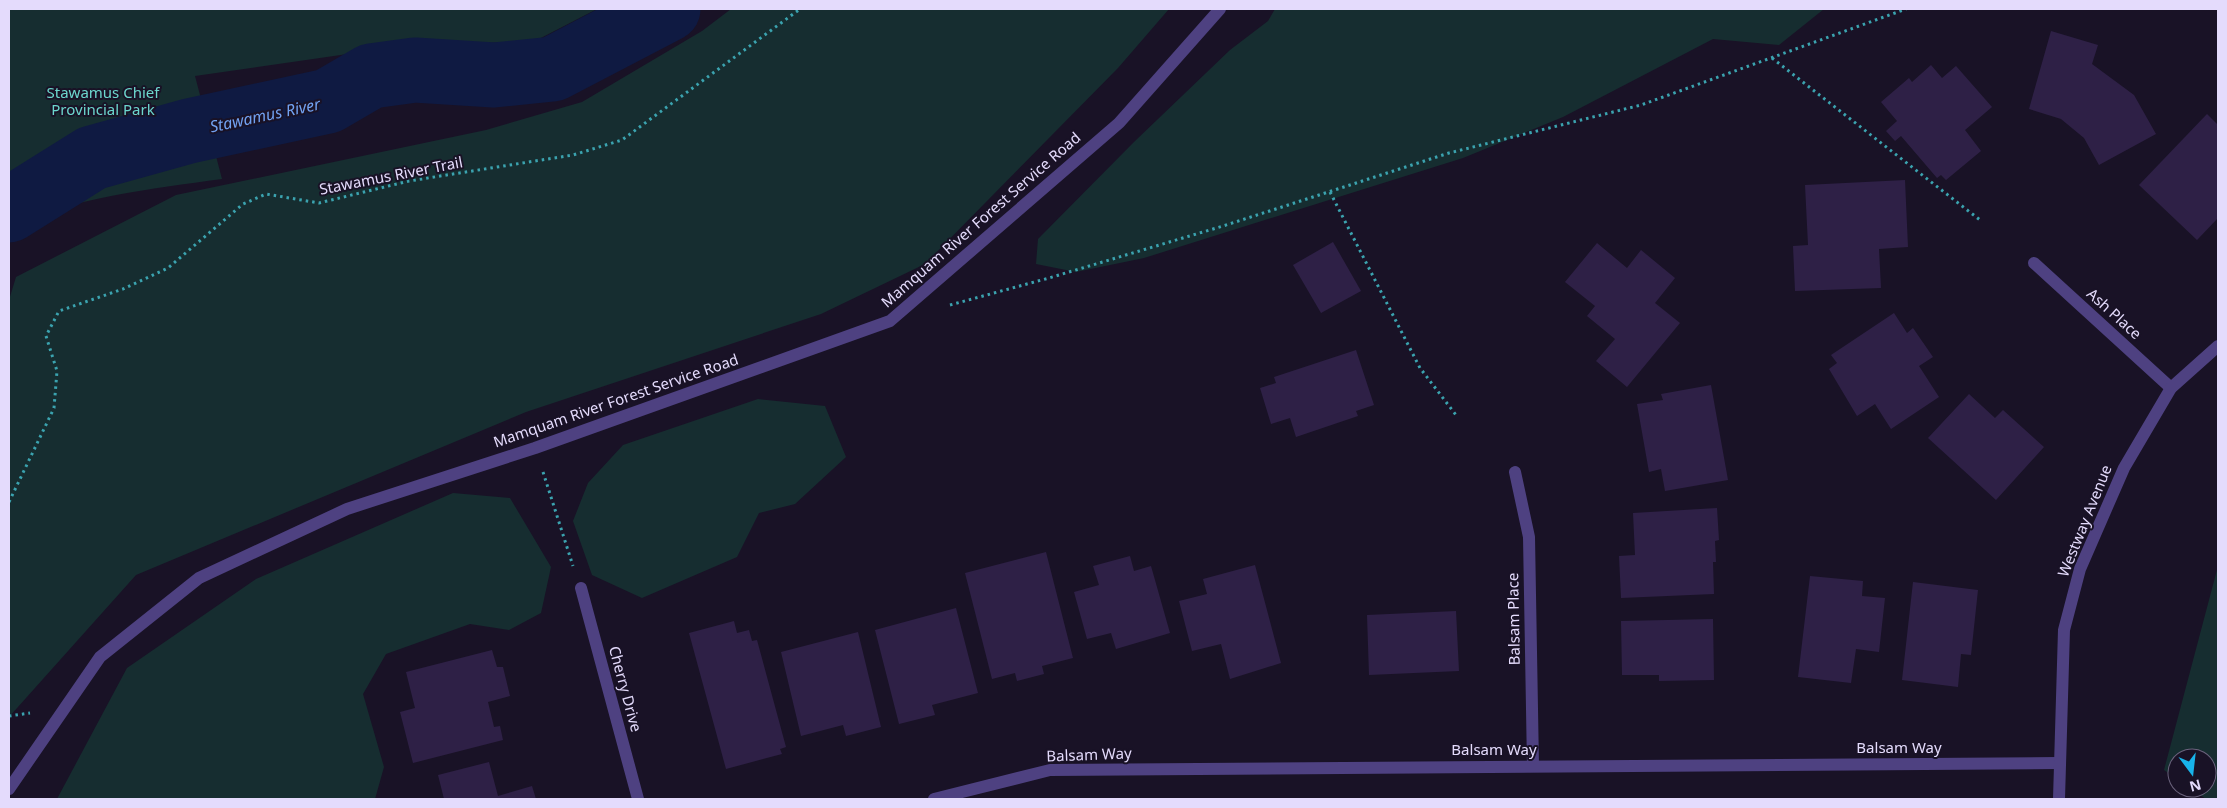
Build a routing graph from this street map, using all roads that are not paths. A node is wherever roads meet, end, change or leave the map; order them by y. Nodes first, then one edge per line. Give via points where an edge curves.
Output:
1 (1220, 9) edge
2 (2034, 263) dead end
3 (2218, 346) edge
4 (2171, 388) junction
5 (1515, 472) dead end
6 (581, 588) road end
7 (2058, 763) junction
8 (1533, 766) junction
9 (9, 789) edge
10 (638, 799) edge
11 (934, 799) edge
12 (2059, 799) edge

1 - 9 street, Mamquam River Forest Service Road via 1118,123 890,321 534,448 347,509 198,578 100,657
2 - 4 street, Ash Place
3 - 4 street, Westway Avenue
4 - 7 street, Westway Avenue via 2124,468 2080,569 2064,630
5 - 8 street, Balsam Place via 1529,537
6 - 10 street, Cherry Drive
7 - 8 street, Balsam Way
7 - 12 street, Westway Avenue
8 - 11 street, Balsam Way via 1050,770

